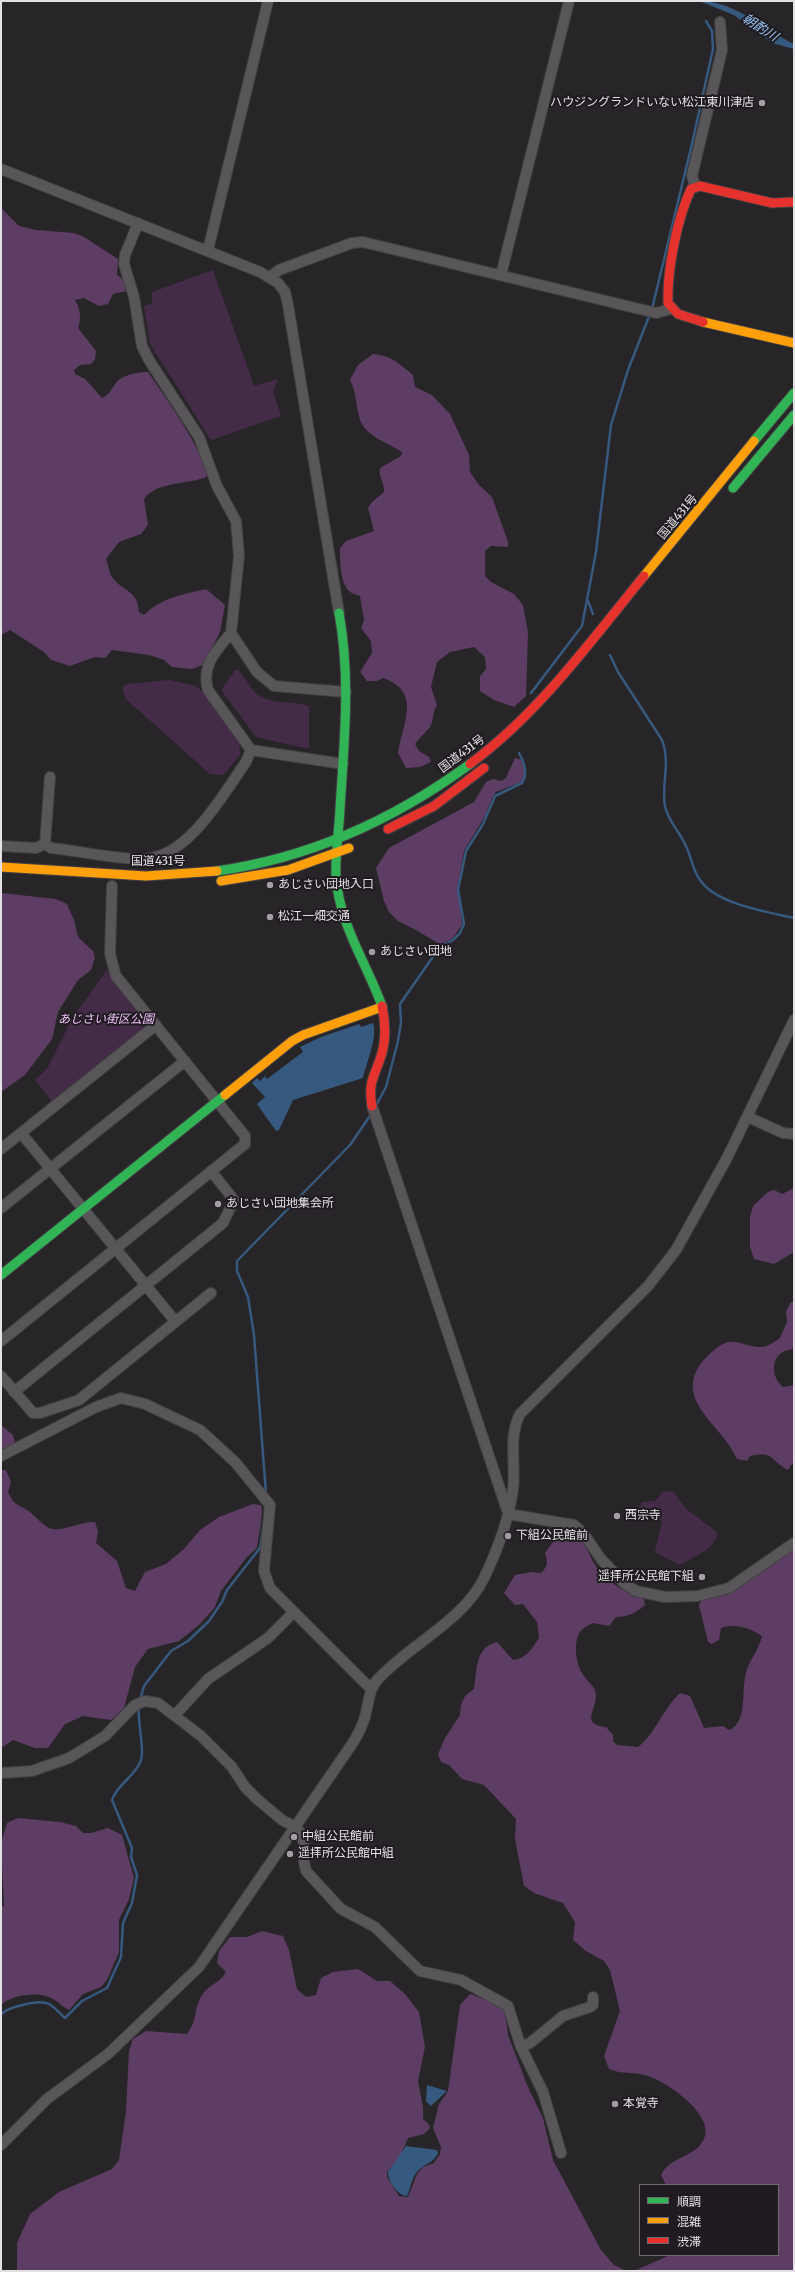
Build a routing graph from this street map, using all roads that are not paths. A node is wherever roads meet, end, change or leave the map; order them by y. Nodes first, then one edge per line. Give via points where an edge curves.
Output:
1 (268, 1) edge
2 (569, 1) edge
3 (720, 22) dead end
4 (1, 169) edge
5 (695, 186) junction
6 (794, 202) edge
7 (138, 223) junction
8 (208, 250) junction
9 (501, 276) junction
10 (270, 277) junction
11 (671, 309) junction
12 (794, 343) edge
13 (794, 393) edge
14 (794, 415) edge
15 (725, 497) dead end
16 (339, 613) joint
17 (231, 633) junction
18 (346, 692) junction
19 (251, 750) junction
20 (494, 761) dead end
21 (343, 764) junction
22 (50, 777) dead end
23 (379, 834) dead end
24 (338, 840) junction
25 (358, 843) dead end
26 (45, 844) junction
27 (1, 846) edge
28 (338, 853) junction
29 (1, 867) edge
30 (210, 882) dead end
31 (112, 886) dead end
32 (382, 1007) junction
33 (794, 1020) edge
34 (156, 1025) junction
35 (185, 1061) junction
36 (218, 1100) junction
37 (372, 1106) joint
38 (748, 1117) junction
39 (21, 1133) junction
40 (794, 1134) edge
41 (1, 1149) edge
42 (50, 1168) junction
43 (211, 1171) junction
44 (1, 1208) edge
45 (83, 1209) junction
46 (116, 1249) junction
47 (1, 1275) edge
48 (146, 1285) junction
49 (211, 1293) dead end
50 (175, 1322) junction
51 (1, 1341) edge
52 (1, 1376) edge
53 (14, 1392) junction
54 (1, 1456) edge
55 (508, 1514) junction
56 (794, 1543) edge
57 (294, 1612) junction
58 (371, 1689) junction
59 (175, 1715) junction
60 (1, 1773) edge
61 (296, 1827) junction
62 (594, 1997) dead end
63 (521, 2046) junction
64 (1, 2145) edge
65 (562, 2153) dead end

1 - 8 street
2 - 9 street
3 - 5 street via 722,50 692,176
4 - 7 street
5 - 6 main road via 772,203
5 - 11 main road via 689,192 678,238 668,293 668,304
7 - 8 street
7 - 17 street via 124,259 134,297 142,346 199,437 217,486 238,531 239,556
8 - 10 street
9 - 10 street via 363,242 352,243 279,270
9 - 11 street via 645,311 656,313
10 - 16 street via 282,288 288,305
11 - 12 main road via 686,318
13 - 24 main road, 国道431号 via 577,658 508,733 428,794
14 - 15 main road
16 - 18 main road via 344,640
17 - 18 street via 257,672 274,686
17 - 19 street via 205,671 205,680 208,690
18 - 21 main road
19 - 21 street
19 - 26 street via 246,762 191,836 170,852 154,858 133,858 52,848
20 - 23 main road, 国道431号 via 434,806
21 - 24 main road
22 - 26 street
24 - 28 main road
24 - 29 main road, 国道431号 via 290,855 194,874 120,874
25 - 28 main road
26 - 27 street via 36,848
28 - 30 main road via 288,870
28 - 32 main road via 336,875 341,909 353,943 374,984
31 - 34 street via 110,954 116,976
32 - 36 main road via 292,1041
32 - 37 main road via 385,1026 383,1049 369,1090
33 - 38 street
34 - 35 street
34 - 39 street
35 - 36 street
35 - 42 street
36 - 43 street via 245,1136 245,1144
36 - 45 main road
37 - 55 street
38 - 40 street via 783,1133
38 - 55 street via 686,1235 664,1268 520,1414 514,1431 513,1483
39 - 41 street
39 - 42 street
42 - 44 street
42 - 45 street
43 - 46 street
43 - 48 street via 234,1200 223,1223
45 - 46 street
45 - 47 main road
46 - 48 street
46 - 51 street
48 - 50 street
48 - 53 street
49 - 50 street
50 - 53 street via 75,1403 37,1414 30,1411
52 - 53 street
54 - 57 street via 96,1407 121,1398 145,1404 200,1430 235,1462 265,1499 271,1511 264,1571 270,1588
55 - 56 street via 574,1525 624,1584 636,1591 665,1597 697,1596 729,1588
55 - 58 street via 490,1566 475,1593 453,1618 428,1635 378,1678
57 - 58 street
57 - 59 street via 268,1638 208,1679
58 - 61 street via 364,1719 352,1744
59 - 60 street via 158,1703 138,1703 115,1727 79,1754 32,1771
59 - 61 street via 213,1746 257,1800 282,1820
61 - 63 street via 302,1835 302,1857 306,1871 342,1909 375,1927 420,1971 461,1980 508,2006
61 - 64 street via 198,1967 108,2054 47,2099
62 - 63 street via 593,2005 563,2016 530,2043
63 - 65 street via 543,2092

